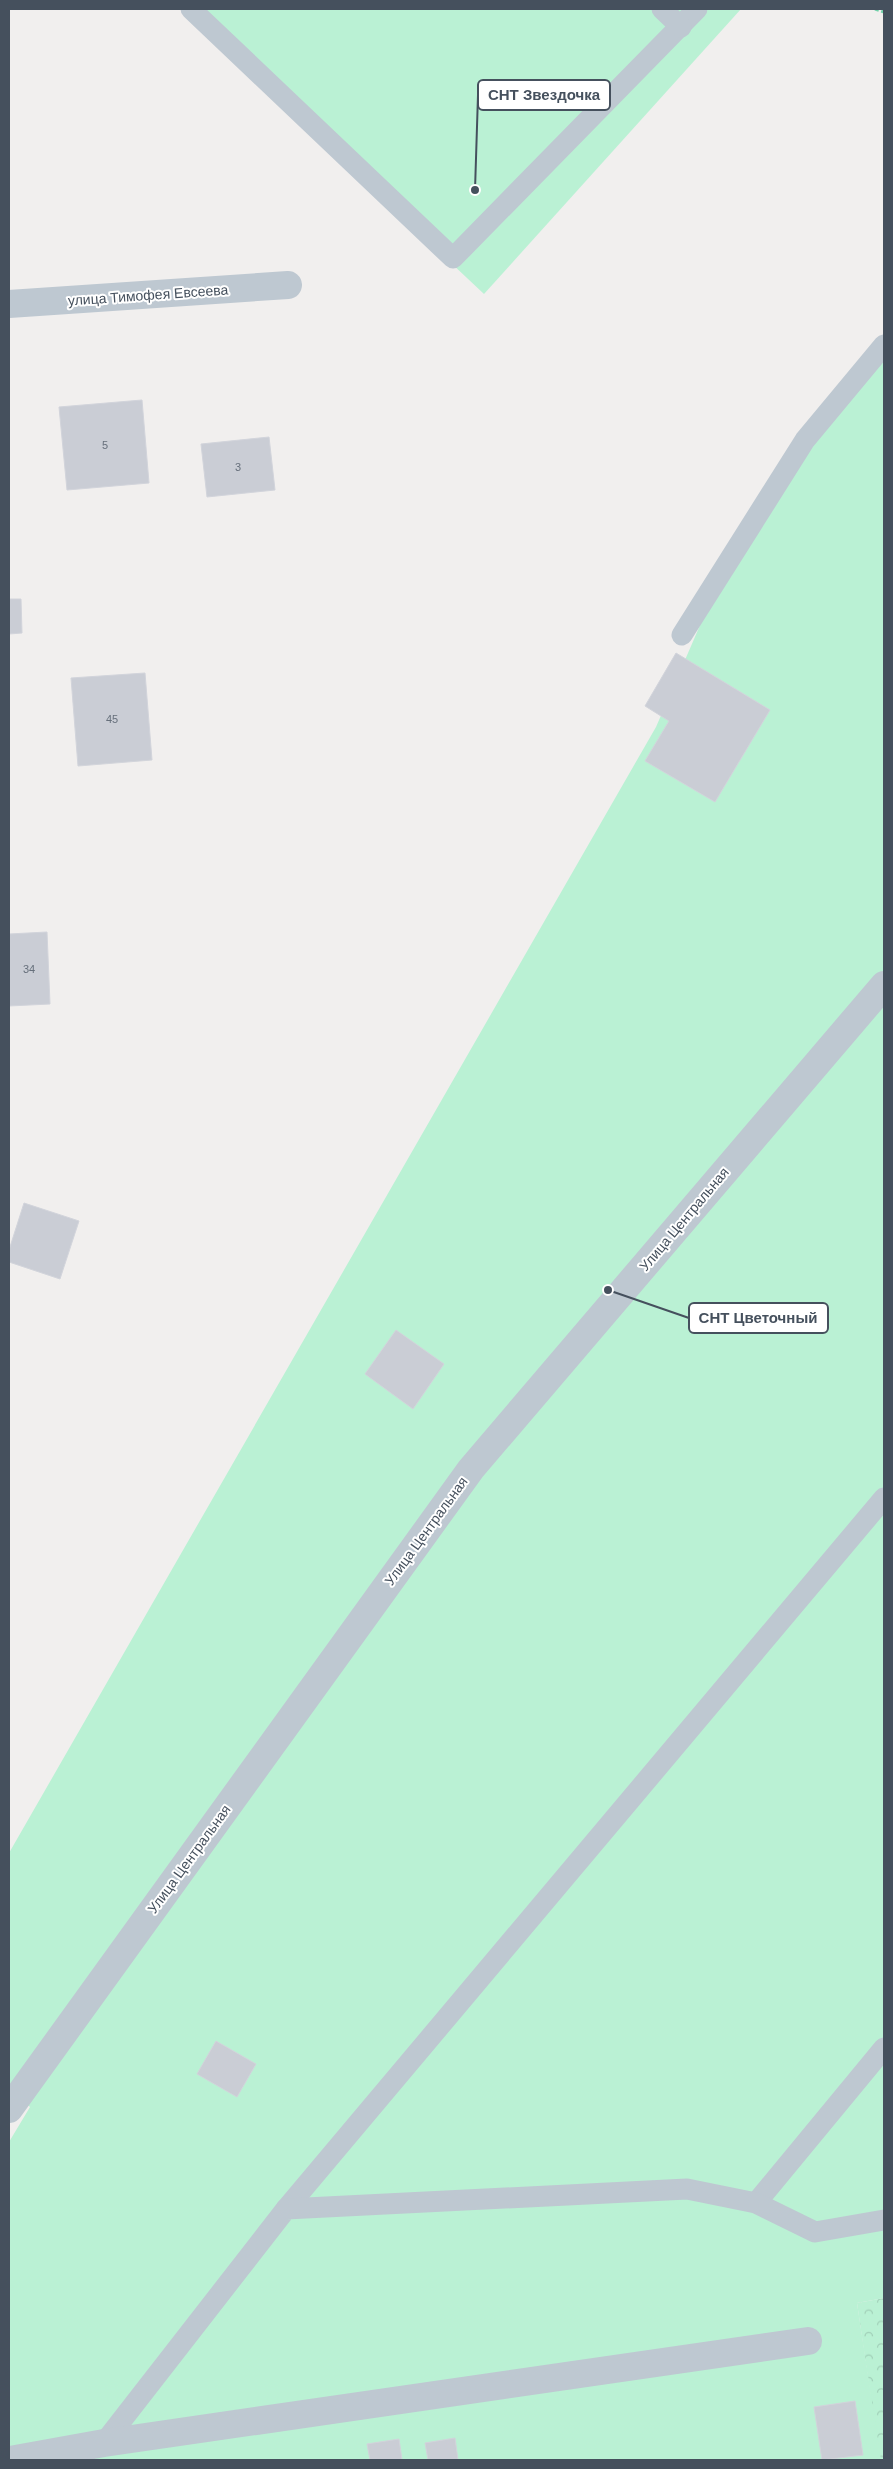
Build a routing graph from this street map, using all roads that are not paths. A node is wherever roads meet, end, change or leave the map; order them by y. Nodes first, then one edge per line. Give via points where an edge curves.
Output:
1 (191, 9) edge
2 (662, 9) edge
3 (697, 9) edge
4 (680, 27) junction
5 (288, 284) dead end
6 (9, 304) edge
7 (884, 345) edge
8 (682, 635) dead end
9 (884, 985) edge
10 (884, 1498) edge
11 (884, 2048) edge
12 (9, 2109) edge
13 (756, 2203) junction
14 (286, 2209) junction
15 (884, 2220) edge
16 (808, 2341) dead end
17 (104, 2443) junction
18 (10, 2460) edge

1 - 4 lane via 453,258
2 - 4 lane
3 - 4 lane
5 - 6 street, улица Тимофея Евсеева
7 - 8 lane via 805,440
9 - 12 street, Улица Центральная via 471,1469
10 - 14 lane
11 - 13 lane
13 - 14 lane via 687,2189
13 - 15 lane via 815,2232
14 - 17 lane
16 - 17 street
17 - 18 street

